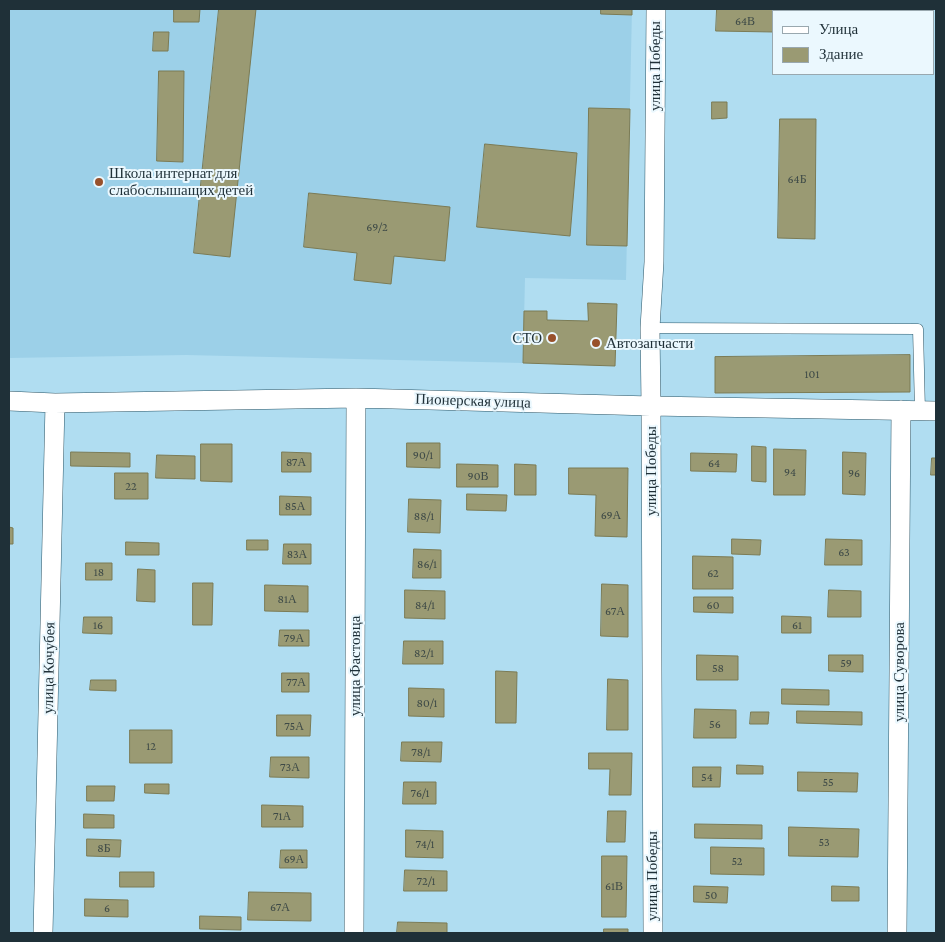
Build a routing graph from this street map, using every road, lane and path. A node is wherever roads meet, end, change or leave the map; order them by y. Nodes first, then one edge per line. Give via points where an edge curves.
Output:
1 (656, 9) edge
2 (650, 328) junction
3 (356, 398) junction
4 (9, 401) edge
5 (55, 403) junction
6 (651, 406) junction
7 (901, 410) junction
8 (928, 411) edge
9 (43, 933) edge
10 (354, 933) edge
11 (652, 933) edge
12 (897, 933) edge

1 - 2 street, улица Победы via 654,262
2 - 6 street, улица Победы
2 - 8 lane via 918,329
3 - 5 street, Пионерская улица
3 - 6 street, Пионерская улица
3 - 10 street, улица Фастовца
4 - 5 street, Пионерская улица
5 - 9 street, улица Кочубея
6 - 7 street, Пионерская улица
6 - 11 street, улица Победы
7 - 8 street, Пионерская улица
7 - 12 street, улица Суворова

